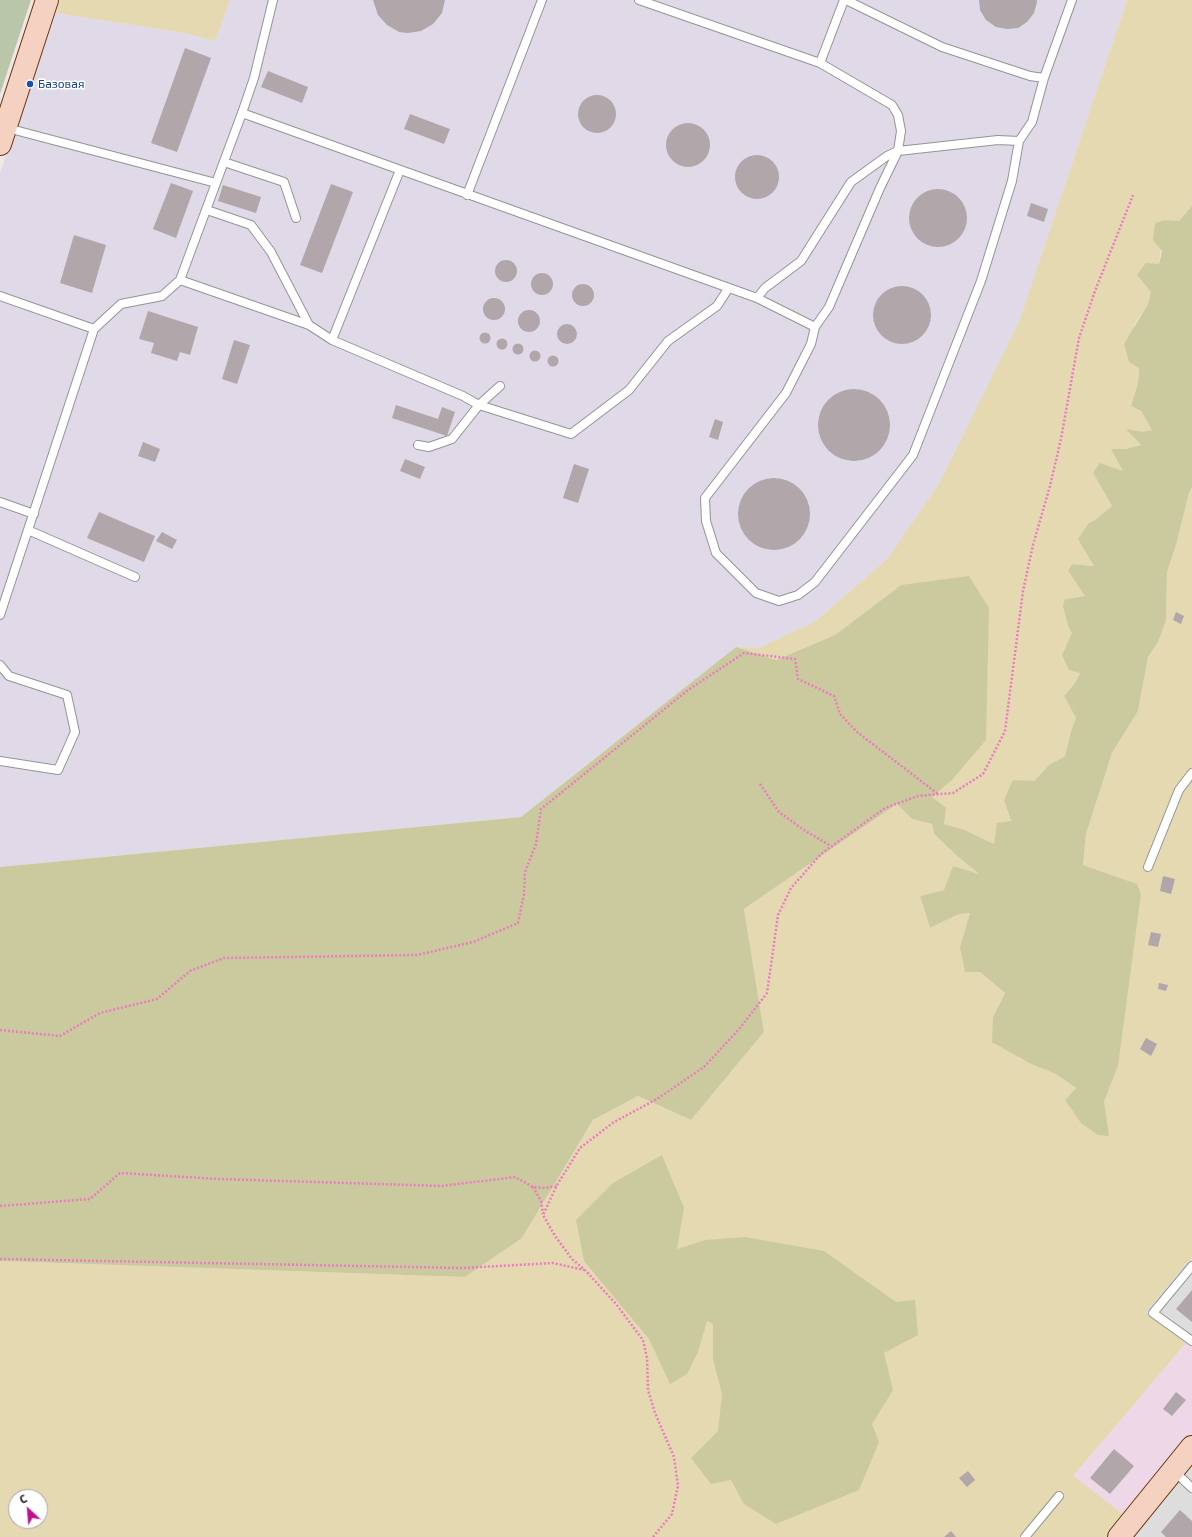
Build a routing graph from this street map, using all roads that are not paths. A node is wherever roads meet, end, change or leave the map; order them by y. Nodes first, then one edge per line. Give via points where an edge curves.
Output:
1 (47, 0) edge
2 (273, 0) edge
3 (542, 0) edge
4 (640, 0) edge
5 (845, 0) edge
6 (1072, 0) edge
7 (820, 63) junction
8 (1044, 78) junction
9 (242, 113) junction
10 (3, 135) edge
11 (1019, 141) junction
12 (898, 151) junction
13 (224, 162) junction
14 (400, 170) junction
15 (216, 183) junction
16 (467, 195) junction
17 (207, 210) junction
18 (296, 218) dead end
19 (180, 280) junction
20 (728, 289) junction
21 (0, 296) edge
22 (756, 298) junction
23 (309, 325) junction
24 (815, 327) junction
25 (94, 329) junction
26 (332, 340) junction
27 (500, 386) dead end
28 (479, 405) junction
29 (418, 445) dead end
30 (0, 502) edge
31 (34, 514) junction
32 (28, 530) junction
33 (135, 577) dead end
34 (0, 615) edge
35 (0, 665) edge
36 (0, 761) edge
37 (1192, 773) edge
38 (1148, 867) dead end
39 (1192, 1266) edge
40 (1192, 1341) edge
41 (1192, 1447) edge
42 (1173, 1470) junction
43 (1192, 1488) edge
44 (1059, 1496) dead end
45 (1025, 1537) edge
46 (1119, 1537) edge

1 - 10 street
2 - 9 lane via 254,78
3 - 16 lane
4 - 7 lane
5 - 7 lane
5 - 8 lane via 942,47 1030,76
6 - 8 lane
7 - 12 lane via 892,105 898,114 901,131
8 - 11 lane via 1032,122
9 - 13 lane
9 - 14 lane
10 - 15 lane
11 - 12 lane via 998,140
11 - 24 lane via 1012,181 981,281 913,455 814,582 798,595 779,601 756,593 716,553 706,521 705,498 786,393 811,344
12 - 22 lane via 851,182 801,261 765,288
12 - 24 lane via 829,307
13 - 15 lane
13 - 18 lane via 284,182
14 - 16 lane
14 - 26 lane
15 - 17 lane
16 - 20 lane
17 - 19 lane
17 - 23 lane via 251,225 271,252
19 - 23 lane
19 - 25 lane via 162,296 121,304
20 - 22 lane
20 - 28 lane via 717,306 668,341 629,390 570,434
21 - 25 lane
22 - 24 lane
23 - 26 lane
25 - 31 lane
26 - 28 lane
27 - 28 lane
28 - 29 lane via 452,439 429,447
30 - 31 lane
31 - 32 lane
32 - 33 lane
32 - 34 lane
35 - 36 lane via 9,676 67,695 75,732 58,770
37 - 38 lane via 1178,790
39 - 40 lane via 1153,1313
41 - 42 street
42 - 43 lane
42 - 46 street
44 - 45 lane

